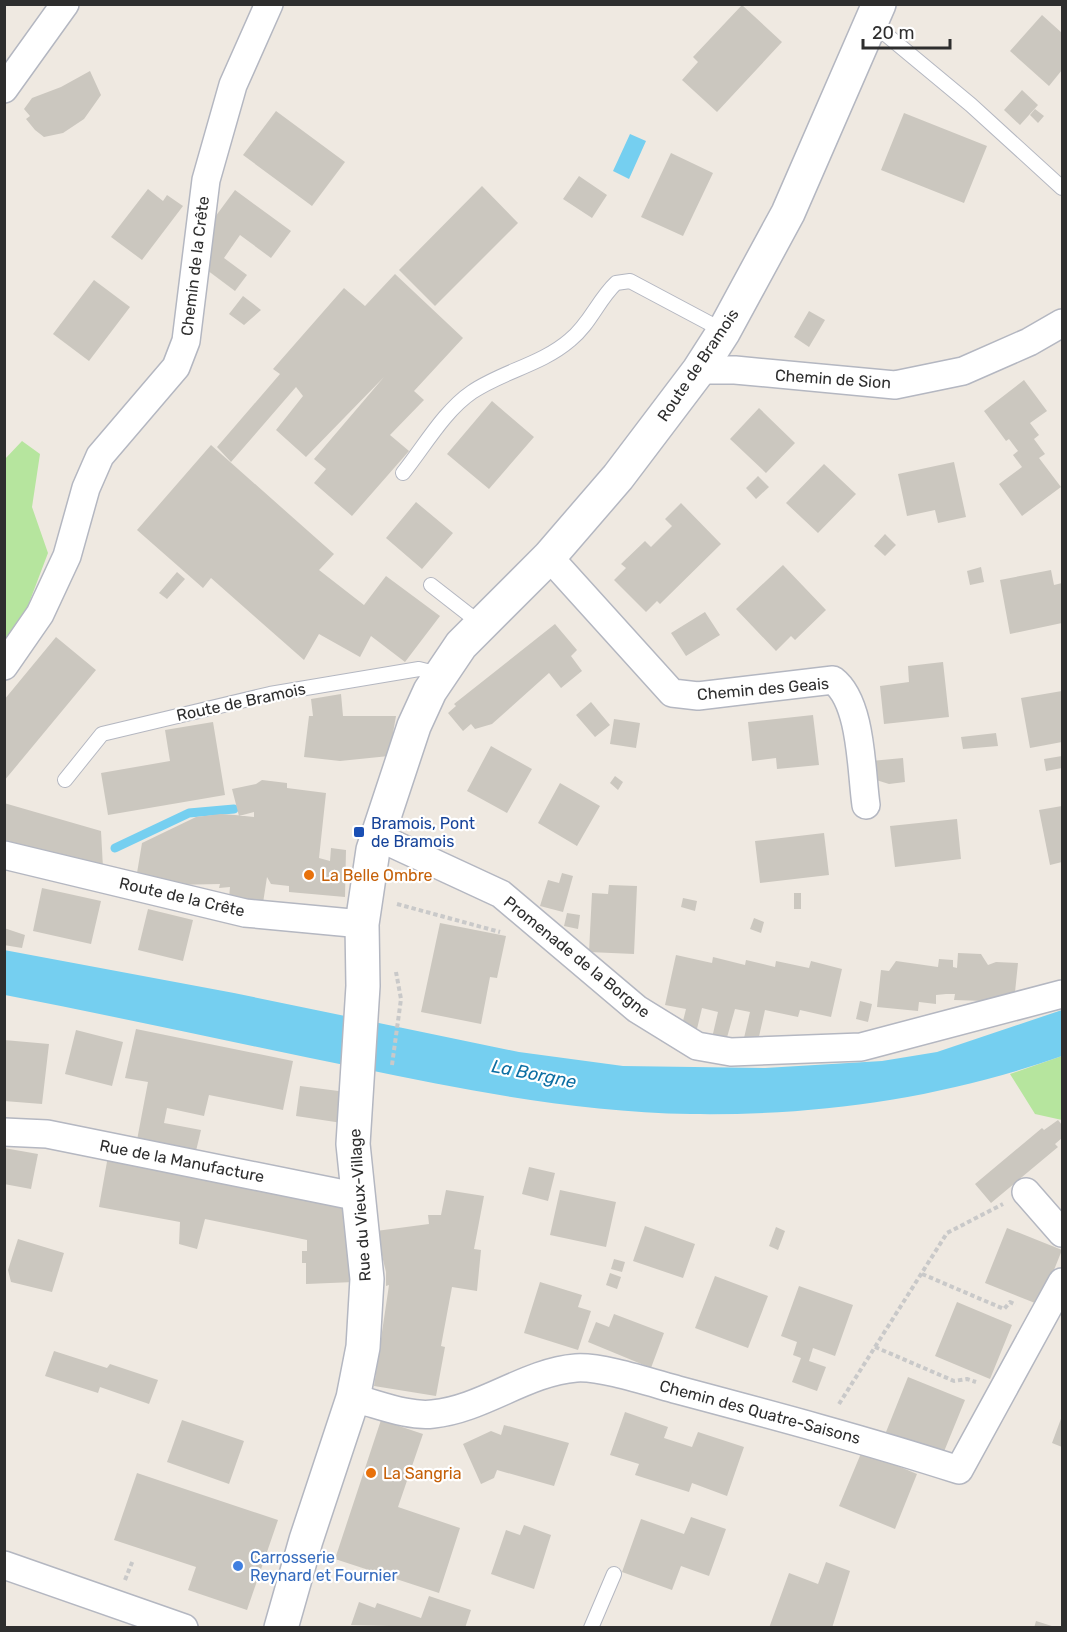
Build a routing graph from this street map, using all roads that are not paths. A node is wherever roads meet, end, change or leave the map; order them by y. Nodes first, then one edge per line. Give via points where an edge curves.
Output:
1 (65, 4) edge
2 (268, 4) edge
3 (875, 13) edge
4 (4, 89) edge
5 (1062, 188) edge
6 (1061, 327) edge
7 (724, 331) junction
8 (699, 370) junction
9 (403, 473) dead end
10 (549, 557) junction
11 (431, 585) dead end
12 (481, 624) junction
13 (4, 666) edge
14 (439, 674) junction
15 (65, 780) dead end
16 (866, 805) dead end
17 (378, 837) junction
18 (4, 855) edge
19 (362, 924) junction
20 (363, 986) joint
21 (1062, 994) edge
22 (4, 1132) edge
23 (1026, 1192) road end
24 (359, 1197) junction
25 (1062, 1233) edge
26 (1062, 1282) edge
27 (353, 1398) junction
28 (4, 1565) edge
29 (614, 1574) dead end
30 (144, 1621) edge
31 (184, 1628) edge
32 (282, 1628) edge
33 (591, 1628) edge

1 - 4 street
2 - 13 street, Chemin de la Crête via 233,85 206,180 186,341 176,368 99,456 62,566 40,614
3 - 5 lane
3 - 7 street, Route de Bramois via 788,213
6 - 8 street, Chemin de Sion via 963,371 895,385
7 - 8 street, Route de Bramois
7 - 9 lane via 630,281 616,283 571,340 540,361 470,392
8 - 10 street, Route de Bramois via 618,477
10 - 12 street, Route de Bramois
10 - 16 street, Chemin des Geais via 672,693 698,696 833,680 842,687 853,711
11 - 12 lane
12 - 14 street, Route de Bramois
14 - 15 lane, Route de Bramois via 419,669 270,694 102,734
14 - 17 street, Route de Bramois via 414,726
17 - 19 street, Route de Bramois
17 - 21 street, Promenade de la Borgne via 501,894 637,1009 697,1046 731,1052 861,1047
18 - 19 street, Route de la Crête via 245,913
19 - 20 street, Route de Bramois
20 - 24 street, Rue du Vieux-Village via 353,1144
22 - 24 street, Rue de la Manufacture via 48,1134
23 - 25 street
24 - 27 street, Rue du Vieux-Village via 367,1279 363,1347
26 - 27 street, Chemin des Quatre-Saisons via 959,1470 824,1428 578,1367 549,1373 435,1414
27 - 32 street, Rue du Vieux-Village via 306,1540
28 - 30 street
29 - 33 lane
30 - 31 street

